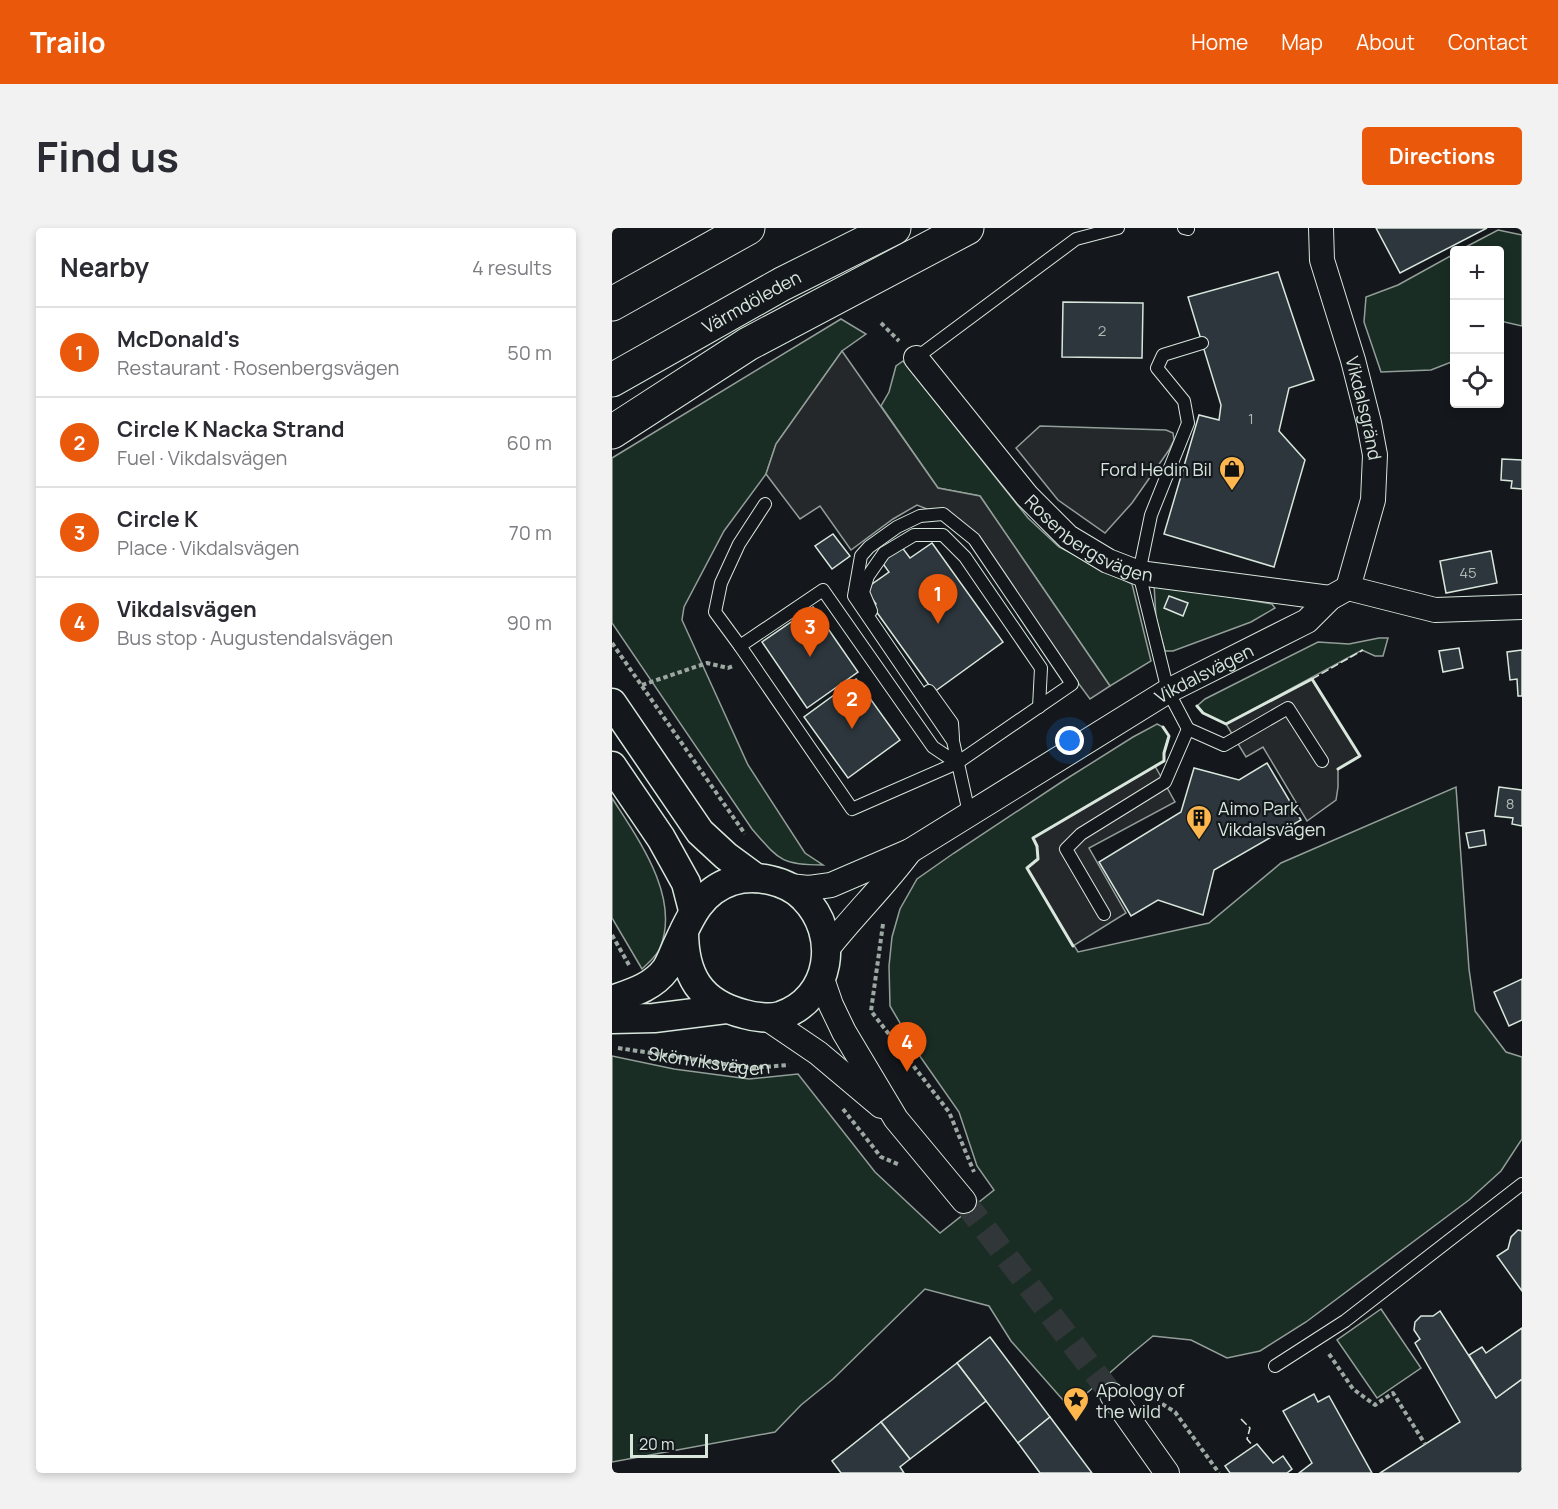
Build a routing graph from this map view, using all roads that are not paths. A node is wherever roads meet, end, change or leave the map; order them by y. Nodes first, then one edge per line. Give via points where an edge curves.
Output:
1 (748, 228) edge
2 (894, 228) edge
3 (967, 228) edge
4 (1118, 228) edge
5 (1321, 228) edge
6 (612, 304) edge
7 (1202, 343) dead end
8 (916, 358) joint
9 (612, 380) edge
10 (612, 432) edge
11 (765, 504) dead end
12 (1139, 573) junction
13 (1339, 593) junction
14 (1522, 607) edge
15 (740, 646) junction
16 (1168, 691) junction
17 (612, 703) edge
18 (1039, 707) junction
19 (1188, 729) junction
20 (953, 741) junction
21 (1322, 762) dead end
22 (957, 763) junction
23 (612, 766) edge
24 (969, 813) junction
25 (910, 851) junction
26 (756, 878) junction
27 (789, 886) junction
28 (1104, 914) dead end
29 (688, 921) junction
30 (828, 948) junction
31 (821, 976) junction
32 (612, 1000) edge
33 (726, 1010) junction
34 (765, 1017) junction
35 (612, 1019) edge
36 (896, 1119) junction
37 (1522, 1184) edge
38 (964, 1202) tunnel mouth
39 (1275, 1366) dead end
40 (1112, 1395) tunnel mouth
41 (1167, 1473) edge

1 - 6 highway
2 - 9 highway, Värmdöleden via 782,284
3 - 10 highway via 748,344
4 - 8 lane via 1076,240
5 - 13 street, Vikdalsgränd via 1322,260 1353,360 1375,455 1373,500
7 - 12 lane via 1163,355 1157,368 1184,401 1188,423 1151,516
8 - 12 street, Rosenbergsvägen via 1027,496 1068,537 1108,561
11 - 15 lane via 739,544 721,584 715,612
12 - 13 street, Rosenbergsvägen
12 - 16 lane
13 - 14 street via 1435,610
13 - 16 street, Vikdalsvägen via 1308,621
15 - 22 lane via 852,809
15 - 22 lane via 823,590 933,747
16 - 19 lane
16 - 24 street, Vikdalsvägen
17 - 26 street via 699,832
18 - 20 lane via 1041,668 965,557 943,535 914,535 884,553 868,576 863,592 868,606 952,723
18 - 20 lane via 1072,684 974,538 943,514 920,516 897,527 861,556 854,596
18 - 22 lane
19 - 21 lane via 1224,745 1288,708
19 - 28 lane via 1165,782 1081,834 1066,849
20 - 22 lane
22 - 24 lane
23 - 29 street via 686,883
24 - 25 street, Vikdalsvägen
25 - 27 street, Vikdalsvägen via 831,885
25 - 30 street, Vikdalsvägen
26 - 27 street
26 - 29 street via 732,881 710,892
27 - 30 street via 820,919
29 - 32 street via 666,969 643,989
29 - 33 street via 684,952 690,972 705,995
30 - 31 street
31 - 34 street via 802,1005 778,1017
31 - 36 street via 844,1032
33 - 34 street
33 - 35 street, Skönviksvägen
34 - 36 street via 818,1053
36 - 38 street
37 - 39 lane via 1404,1277
40 - 41 street

